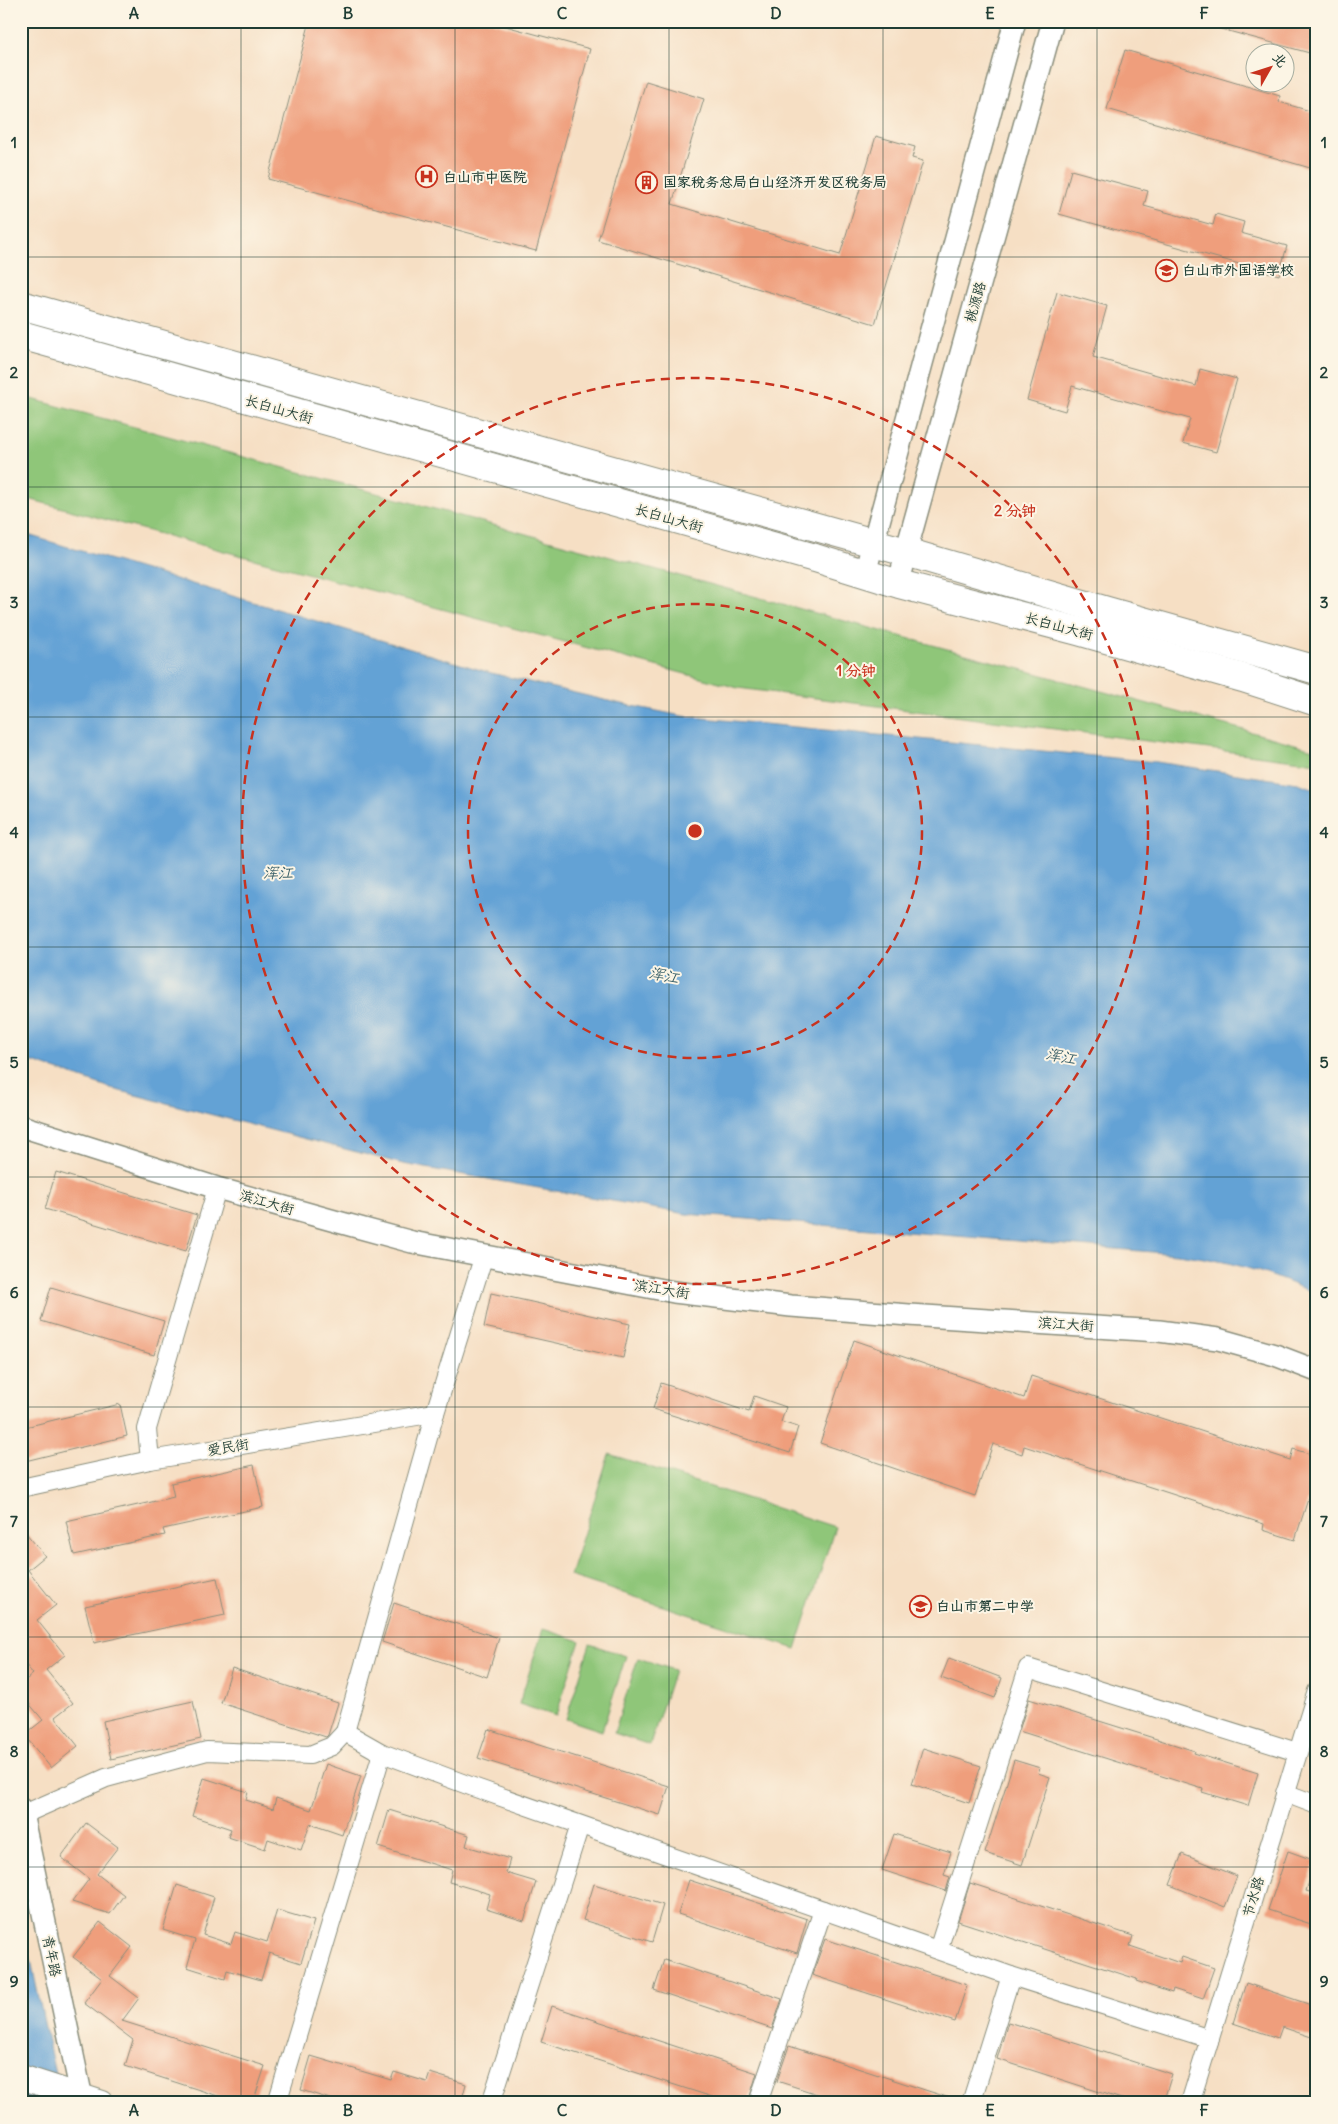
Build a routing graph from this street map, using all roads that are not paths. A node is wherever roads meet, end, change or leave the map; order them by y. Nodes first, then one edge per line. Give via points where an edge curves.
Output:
1 (1015, 21) edge
2 (1053, 21) edge
3 (21, 305) edge
4 (21, 336) edge
5 (871, 543) junction
6 (906, 552) junction
7 (865, 572) junction
8 (899, 584) junction
9 (1317, 670) edge
10 (1317, 702) edge
11 (21, 1126) edge
12 (217, 1188) junction
13 (484, 1255) junction
14 (1317, 1372) edge
15 (435, 1413) junction
16 (150, 1460) junction
17 (21, 1488) edge
18 (1317, 1691) edge
19 (345, 1732) junction
20 (1297, 1752) junction
21 (382, 1753) junction
22 (1285, 1793) junction
23 (1317, 1805) edge
24 (22, 1812) edge
25 (580, 1825) junction
26 (823, 1910) junction
27 (938, 1950) junction
28 (1010, 1976) junction
29 (1210, 2039) junction
30 (21, 2077) edge
31 (82, 2098) edge
32 (277, 2103) edge
33 (491, 2103) edge
34 (758, 2103) edge
35 (971, 2103) edge
36 (1190, 2103) edge

1 - 5 street
2 - 6 street, 桃源路
3 - 5 main road, 长白山大街
4 - 7 main road, 长白山大街
5 - 6 main road, 长白山大街
5 - 7 street
6 - 8 street, 桃源路
6 - 9 main road, 长白山大街
7 - 8 main road, 长白山大街
8 - 10 main road, 长白山大街 via 1078,631
11 - 12 street, 滨江大街
12 - 13 street, 滨江大街 via 412,1242
12 - 16 street via 147,1429
13 - 14 street, 滨江大街 via 674,1292 791,1306 1159,1331 1218,1339 1275,1355
13 - 15 street
15 - 16 street, 爱民街
15 - 19 street
16 - 17 street, 爱民街
18 - 20 street, 节水路
19 - 21 street
19 - 24 street via 332,1746 310,1755 207,1751 106,1778
20 - 22 street, 节水路
20 - 27 street via 1028,1668
21 - 25 street
21 - 32 street
22 - 23 street
22 - 29 street, 节水路
24 - 31 street, 青年路
25 - 26 street
25 - 33 street
26 - 27 street
26 - 34 street
27 - 28 street
28 - 29 street
28 - 35 street
29 - 36 street, 节水路
30 - 31 main road

